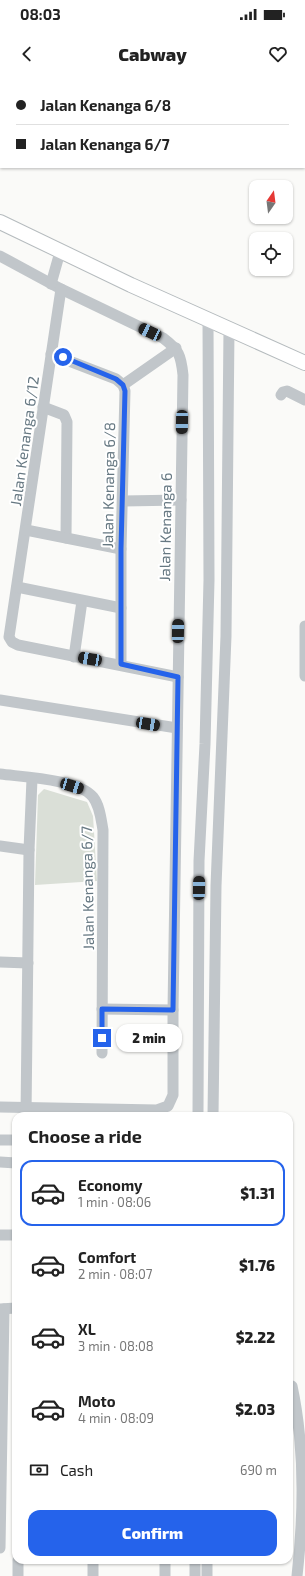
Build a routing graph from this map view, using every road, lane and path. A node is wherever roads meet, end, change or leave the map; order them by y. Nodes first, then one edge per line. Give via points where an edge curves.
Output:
1 (0, 222) edge
2 (60, 252) junction
3 (0, 256) edge
4 (56, 287) junction
5 (208, 319) junction
6 (229, 329) junction
7 (176, 348) junction
8 (51, 354) junction
9 (305, 363) edge
10 (123, 385) junction
11 (281, 395) dead end
12 (305, 400) edge
13 (43, 407) junction
14 (181, 500) junction
15 (123, 501) junction
16 (26, 530) junction
17 (66, 538) junction
18 (121, 549) junction
19 (17, 587) junction
20 (82, 601) junction
21 (121, 608) junction
22 (305, 626) edge
23 (74, 656) junction
24 (121, 664) junction
25 (305, 676) edge
26 (178, 677) junction
27 (0, 700) edge
28 (177, 728) junction
29 (0, 774) edge
30 (32, 779) junction
31 (0, 846) edge
32 (28, 850) junction
33 (0, 962) edge
34 (28, 963) junction
35 (102, 1009) junction
36 (173, 1010) junction
37 (102, 1053) dead end
38 (0, 1107) edge
39 (26, 1112) edge
40 (198, 1112) edge
41 (213, 1112) edge
42 (0, 1140) edge
43 (12, 1140) edge
44 (0, 1162) edge
45 (12, 1163) edge
46 (0, 1235) edge
47 (12, 1235) edge
48 (12, 1308) edge
49 (2, 1309) edge
50 (293, 1390) edge
51 (0, 1548) edge
52 (303, 1548) edge
53 (18, 1564) edge
54 (93, 1564) edge
55 (165, 1564) edge
56 (195, 1564) edge
57 (207, 1564) edge
58 (18, 1576) edge
59 (93, 1576) edge
60 (165, 1576) edge
61 (195, 1576) edge
62 (207, 1576) edge
63 (297, 1576) edge

1 - 2 main road
2 - 4 street, Jalan Kenanga 6/12
2 - 5 main road
3 - 4 street
4 - 7 street via 163,338
4 - 8 street, Jalan Kenanga 6/12
5 - 6 main road
5 - 40 street via 208,580 205,744 199,869
6 - 9 main road
6 - 41 street via 226,636 216,886
7 - 10 street
7 - 14 street, Jalan Kenanga 6 via 182,360 183,374
8 - 10 street via 116,379
8 - 13 street, Jalan Kenanga 6/12
10 - 15 street, Jalan Kenanga 6/8
11 - 12 street via 287,391
13 - 16 street, Jalan Kenanga 6/12
13 - 17 street via 64,415 67,422
14 - 15 street
14 - 26 street, Jalan Kenanga 6
15 - 18 street, Jalan Kenanga 6/8
16 - 17 street
16 - 19 street, Jalan Kenanga 6/12
17 - 18 street
18 - 21 street, Jalan Kenanga 6/8
19 - 20 street
19 - 23 street, Jalan Kenanga 6/12 via 9,637 12,642
20 - 21 street
20 - 23 street
21 - 24 street, Jalan Kenanga 6/8
22 - 25 street
23 - 24 street, Jalan Kenanga 6/12
24 - 26 street, Jalan Kenanga 6/12
26 - 28 street, Jalan Kenanga 6
27 - 28 street
28 - 36 street, Jalan Kenanga 6
29 - 30 street, Jalan Kenanga 6/7
30 - 32 street
30 - 35 street, Jalan Kenanga 6/7 via 80,788 93,797 100,812 103,830
31 - 32 street
32 - 34 street
33 - 34 street
34 - 39 street
35 - 36 street
35 - 37 street, Jalan Kenanga 6/7
36 - 39 street, Jalan Kenanga 6 via 174,1086 168,1106 157,1110
38 - 39 street
42 - 43 street
44 - 45 street
46 - 47 street
48 - 49 street
49 - 51 street
50 - 52 street via 298,1412 302,1464
52 - 63 street
53 - 58 street
54 - 59 street
55 - 60 street
56 - 61 street
57 - 62 street

